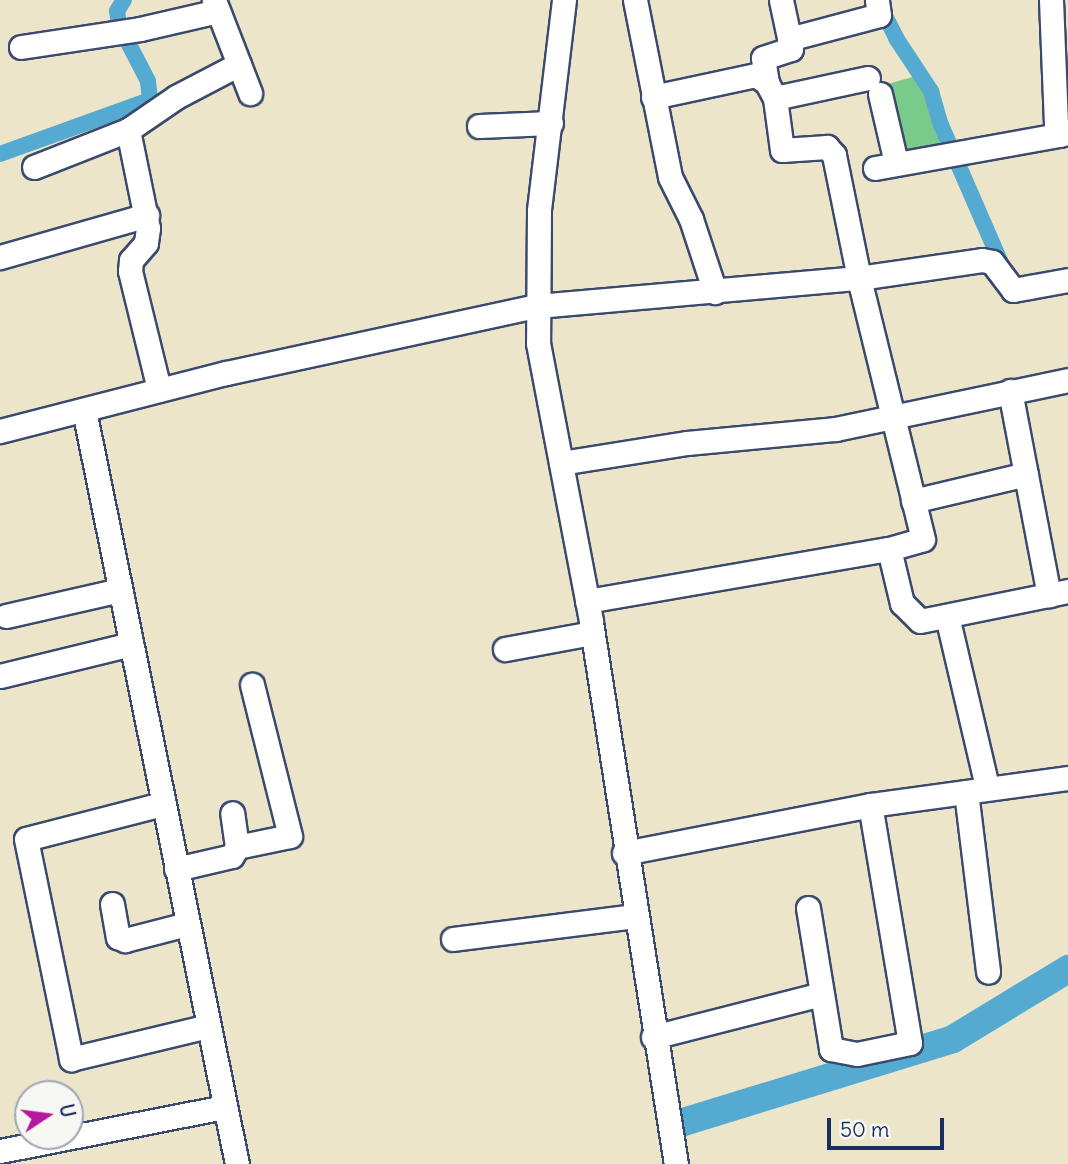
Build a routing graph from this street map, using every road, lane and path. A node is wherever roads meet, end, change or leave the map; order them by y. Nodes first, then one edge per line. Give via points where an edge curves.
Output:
1 (564, 0) edge
2 (635, 0) edge
3 (781, 0) edge
4 (877, 0) edge
5 (1051, 0) edge
6 (216, 6) edge
7 (789, 39) junction
8 (21, 47) dead end
9 (239, 64) junction
10 (771, 90) junction
11 (250, 93) dead end
12 (653, 97) junction
13 (551, 123) junction
14 (478, 126) dead end
15 (128, 130) junction
16 (1064, 134) edge
17 (34, 167) dead end
18 (147, 215) junction
19 (0, 257) edge
20 (859, 278) junction
21 (1068, 280) edge
22 (715, 292) junction
23 (537, 306) junction
24 (1068, 380) edge
25 (159, 389) junction
26 (1010, 391) junction
27 (84, 410) junction
28 (892, 416) junction
29 (0, 431) edge
30 (561, 463) junction
31 (1026, 474) junction
32 (914, 501) junction
33 (889, 549) junction
34 (120, 590) junction
35 (1058, 593) edge
36 (587, 601) junction
37 (6, 615) dead end
38 (947, 616) junction
39 (592, 633) junction
40 (131, 644) junction
41 (505, 649) dead end
42 (0, 676) edge
43 (253, 685) dead end
44 (1068, 778) edge
45 (977, 790) junction
46 (162, 804) junction
47 (870, 805) junction
48 (232, 813) dead end
49 (237, 847) junction
50 (624, 853) junction
51 (177, 869) junction
52 (112, 904) dead end
53 (808, 908) dead end
54 (634, 916) junction
55 (187, 924) junction
56 (453, 939) dead end
57 (988, 972) dead end
58 (822, 995) junction
59 (208, 1026) junction
60 (653, 1037) junction
61 (225, 1107) junction
62 (0, 1151) edge
63 (237, 1164) edge
64 (676, 1164) edge

1 - 13 street
2 - 12 street
3 - 7 street
4 - 7 street via 879,15
5 - 16 street
6 - 8 street via 122,32
6 - 9 street
7 - 10 street via 791,50 763,58
9 - 11 street
9 - 15 street via 176,97
10 - 12 street via 756,75
10 - 16 street via 874,86 885,166
10 - 20 street via 782,150 830,148 834,155
12 - 22 street via 670,177 691,219
13 - 14 street
13 - 23 street via 540,211
15 - 17 street
15 - 18 street
18 - 19 street
18 - 25 street via 146,243 129,266
20 - 21 street via 982,260 997,267 1005,286 1013,290
20 - 22 street
20 - 28 street
22 - 23 street
23 - 25 street
23 - 30 street via 539,357
24 - 26 street
25 - 27 street
26 - 28 street
26 - 31 street
27 - 29 street
27 - 34 street
28 - 30 street via 825,431 687,443
28 - 32 street
30 - 36 street
31 - 32 street
31 - 35 street
32 - 33 street via 923,539
33 - 36 street
33 - 38 street via 909,614 920,621
34 - 37 street
34 - 40 street
35 - 38 street
36 - 39 street
38 - 45 street
39 - 41 street
39 - 50 street
40 - 42 street
40 - 46 street
43 - 49 street via 290,836
44 - 45 street
45 - 47 street
45 - 57 street
46 - 51 street
46 - 59 street via 26,839 71,1059
47 - 50 street
47 - 58 street via 910,1042 857,1054 831,1049
48 - 49 street
49 - 51 street via 233,856
50 - 54 street
51 - 55 street
52 - 55 street via 118,937 125,940
53 - 58 street
54 - 56 street
54 - 60 street
55 - 59 street
58 - 60 street
59 - 61 street
60 - 64 street
61 - 62 street
61 - 63 street

